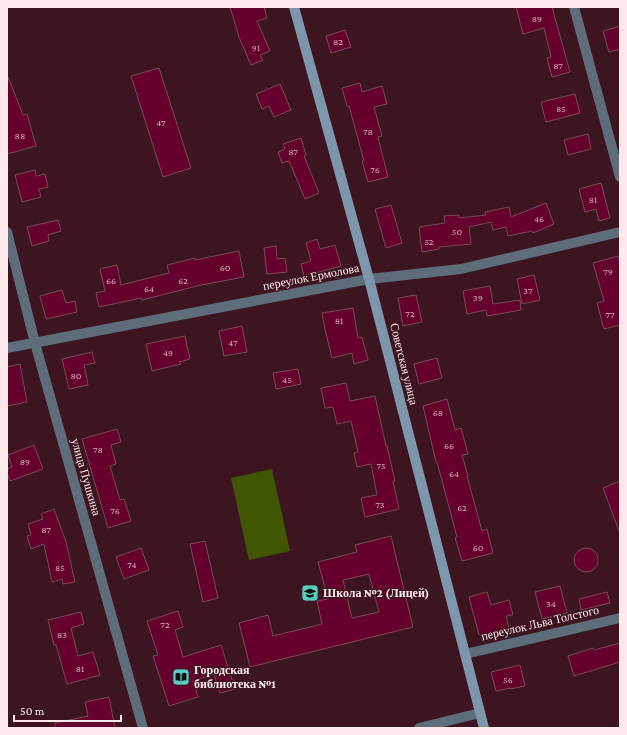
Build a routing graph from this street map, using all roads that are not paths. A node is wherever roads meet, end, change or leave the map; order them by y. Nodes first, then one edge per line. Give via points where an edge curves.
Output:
1 (294, 7) edge
2 (574, 7) edge
3 (620, 177) edge
4 (7, 232) edge
5 (620, 232) edge
6 (369, 279) junction
7 (35, 343) junction
8 (7, 348) edge
9 (620, 618) edge
10 (465, 654) junction
11 (480, 713) junction
12 (143, 728) edge
13 (419, 728) edge
14 (484, 728) edge

1 - 6 main road, Советская улица
2 - 3 street
4 - 7 street, улица Пушкина
5 - 6 street, переулок Ермолова via 461,269
6 - 7 street, переулок Ермолова
6 - 10 main road, Советская улица
7 - 8 street, переулок Ермолова
7 - 12 street, улица Пушкина
9 - 10 street, переулок Льва Толстого
10 - 11 main road, Советская улица
11 - 13 street
11 - 14 main road, Советская улица

